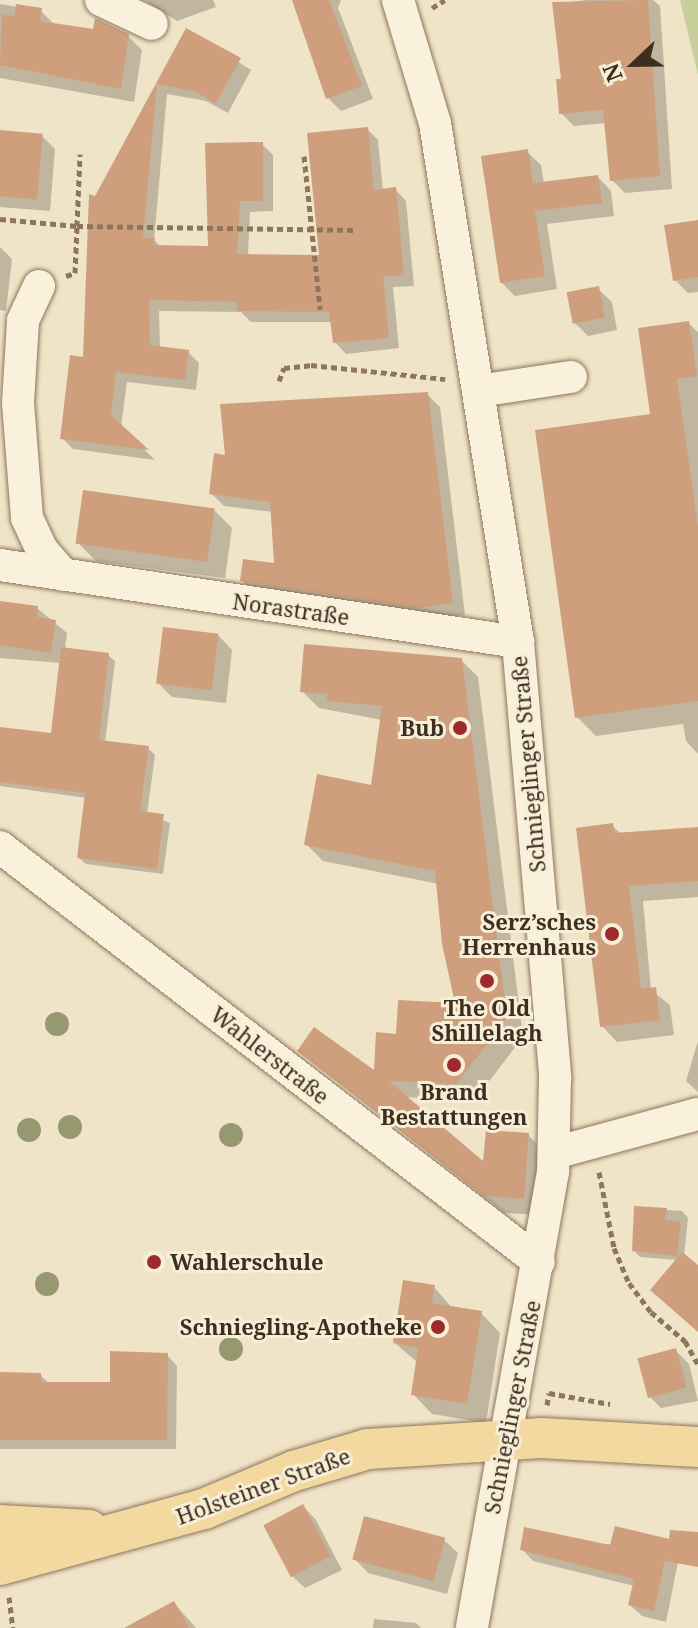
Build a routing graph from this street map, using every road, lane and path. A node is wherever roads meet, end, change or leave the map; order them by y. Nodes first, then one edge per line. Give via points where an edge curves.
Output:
1 (101, 0) edge
2 (398, 0) edge
3 (152, 24) dead end
4 (80, 154) dead end
5 (304, 156) dead end
6 (0, 219) edge
7 (77, 226) junction
8 (313, 230) junction
9 (357, 230) dead end
10 (39, 286) joint
11 (320, 309) dead end
12 (571, 377) dead end
13 (279, 381) dead end
14 (478, 386) junction
15 (0, 565) edge
16 (64, 575) junction
17 (518, 642) junction
18 (0, 847) edge
19 (698, 1114) edge
20 (589, 1143) junction
21 (554, 1153) junction
22 (539, 1262) junction
23 (698, 1364) edge
24 (506, 1440) junction
25 (698, 1447) edge
26 (0, 1525) edge
27 (117, 1532) junction
28 (0, 1565) edge
29 (472, 1628) edge

1 - 3 street
2 - 14 street, Schnieglinger Straße via 435,123
4 - 7 path
5 - 8 path
6 - 7 path
7 - 8 path
7 - 10 path via 75,273
8 - 9 path
8 - 11 path
10 - 16 street via 23,321 18,403 27,518 42,550
12 - 14 street
13 - 14 path via 284,368 311,365
14 - 17 street, Schnieglinger Straße
15 - 16 street, Norastraße
16 - 17 street, Norastraße
17 - 21 street, Schnieglinger Straße via 555,1078
18 - 22 street, Wahlerstraße
19 - 20 street
20 - 21 street
20 - 23 path via 614,1248 629,1283 651,1312 685,1341
21 - 22 street, Schnieglinger Straße
22 - 24 street, Schnieglinger Straße
24 - 25 main road via 578,1438
24 - 27 main road, Holsteiner Straße via 346,1454 204,1509
24 - 29 street, Schnieglinger Straße
26 - 27 main road, Holsteiner Straße
27 - 28 main road, Holsteiner Straße

